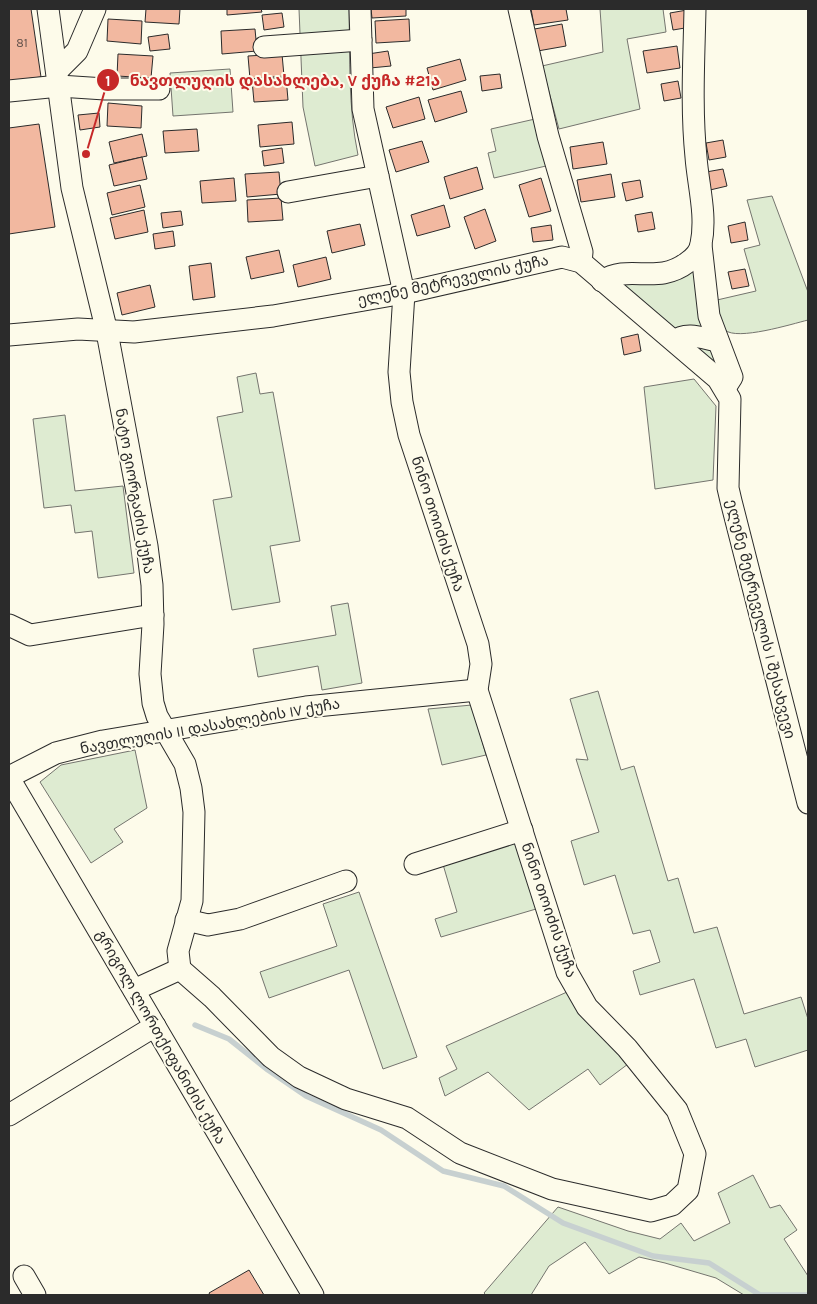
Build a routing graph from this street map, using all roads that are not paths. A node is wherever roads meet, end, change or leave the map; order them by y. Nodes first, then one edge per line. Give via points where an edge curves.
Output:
1 (48, 9) edge
2 (95, 9) edge
3 (360, 9) edge
4 (519, 9) edge
5 (695, 9) edge
6 (360, 40) junction
7 (264, 47) dead end
8 (58, 79) junction
9 (159, 88) dead end
10 (9, 91) edge
11 (378, 176) junction
12 (288, 192) dead end
13 (701, 245) junction
14 (581, 262) junction
15 (602, 281) junction
16 (404, 293) junction
17 (107, 332) junction
18 (9, 335) edge
19 (675, 341) junction
20 (718, 341) junction
21 (725, 388) junction
22 (153, 615) junction
23 (9, 625) edge
24 (477, 690) junction
25 (166, 730) junction
26 (9, 778) edge
27 (808, 800) edge
28 (522, 830) junction
29 (415, 864) dead end
30 (346, 881) dead end
31 (186, 920) junction
32 (180, 969) junction
33 (134, 990) junction
34 (155, 1026) junction
35 (9, 1115) edge
36 (24, 1276) dead end
37 (35, 1295) edge
38 (313, 1295) edge

1 - 8 street, ნატო გიორგაძის ქუჩა
2 - 8 street via 77,51
3 - 6 street, ნინო თოიძის ქუჩა
4 - 14 street via 534,83 582,252
5 - 13 street via 693,84 702,208
6 - 7 street
6 - 11 street, ნინო თოიძის ქუჩა via 363,109
8 - 9 street via 106,90
8 - 10 street
8 - 17 street, ნატო გიორგაძის ქუჩა via 72,188
11 - 12 street
11 - 16 street, ნინო თოიძის ქუჩა
13 - 15 street via 695,257 678,270 643,276 626,272
13 - 20 street via 710,316
14 - 15 street
14 - 16 street, ელენე მეტრეველის ქუჩა via 562,257
15 - 19 street
16 - 17 street, ელენე მეტრეველის ქუჩა via 272,316 134,332
16 - 24 street, ნინო თოიძის ქუჩა via 400,372 402,402 409,435 478,644 481,664
17 - 18 street, ელენე მეტრეველის ქუჩა via 78,329
17 - 22 street, ნატო გიორგაძის ქუჩა via 147,546
19 - 20 street via 688,336
19 - 21 street
20 - 21 street, ელენე მეტრეველის I შესახვევი via 732,377
21 - 27 street, ელენე მეტრეველის I შესახვევი via 730,399 728,488
22 - 23 street via 30,634
22 - 25 street, ნატო გიორგაძის ქუჩა via 150,674 154,703
24 - 25 street, ნავთლუღის II დასახლების IV ქუჩა via 306,707
24 - 28 street, ნინო თოიძის ქუჩა
25 - 26 street, ნავთლუღის II დასახლების IV ქუჩა via 56,753
25 - 31 street, ნატო გიორგაძის ქუჩა via 185,764 194,812 192,901
26 - 33 street, გრიგოლ ლორთქიფანიძის ქუჩა
28 - 29 street
28 - 32 street, ნინო თოიძის ქუჩა via 567,972 587,1007 627,1048 677,1110 695,1154 688,1190 672,1205 651,1211 552,1189 460,1153 407,1118 346,1099 299,1077 271,1057
30 - 31 street via 240,919 208,924
31 - 32 street, ნატო გიორგაძის ქუჩა via 178,952
32 - 33 street
33 - 34 street, გრიგოლ ლორთქიფანიძის ქუჩა
34 - 35 street
34 - 38 street, გრიგოლ ლორთქიფანიძის ქუჩა
36 - 37 street

